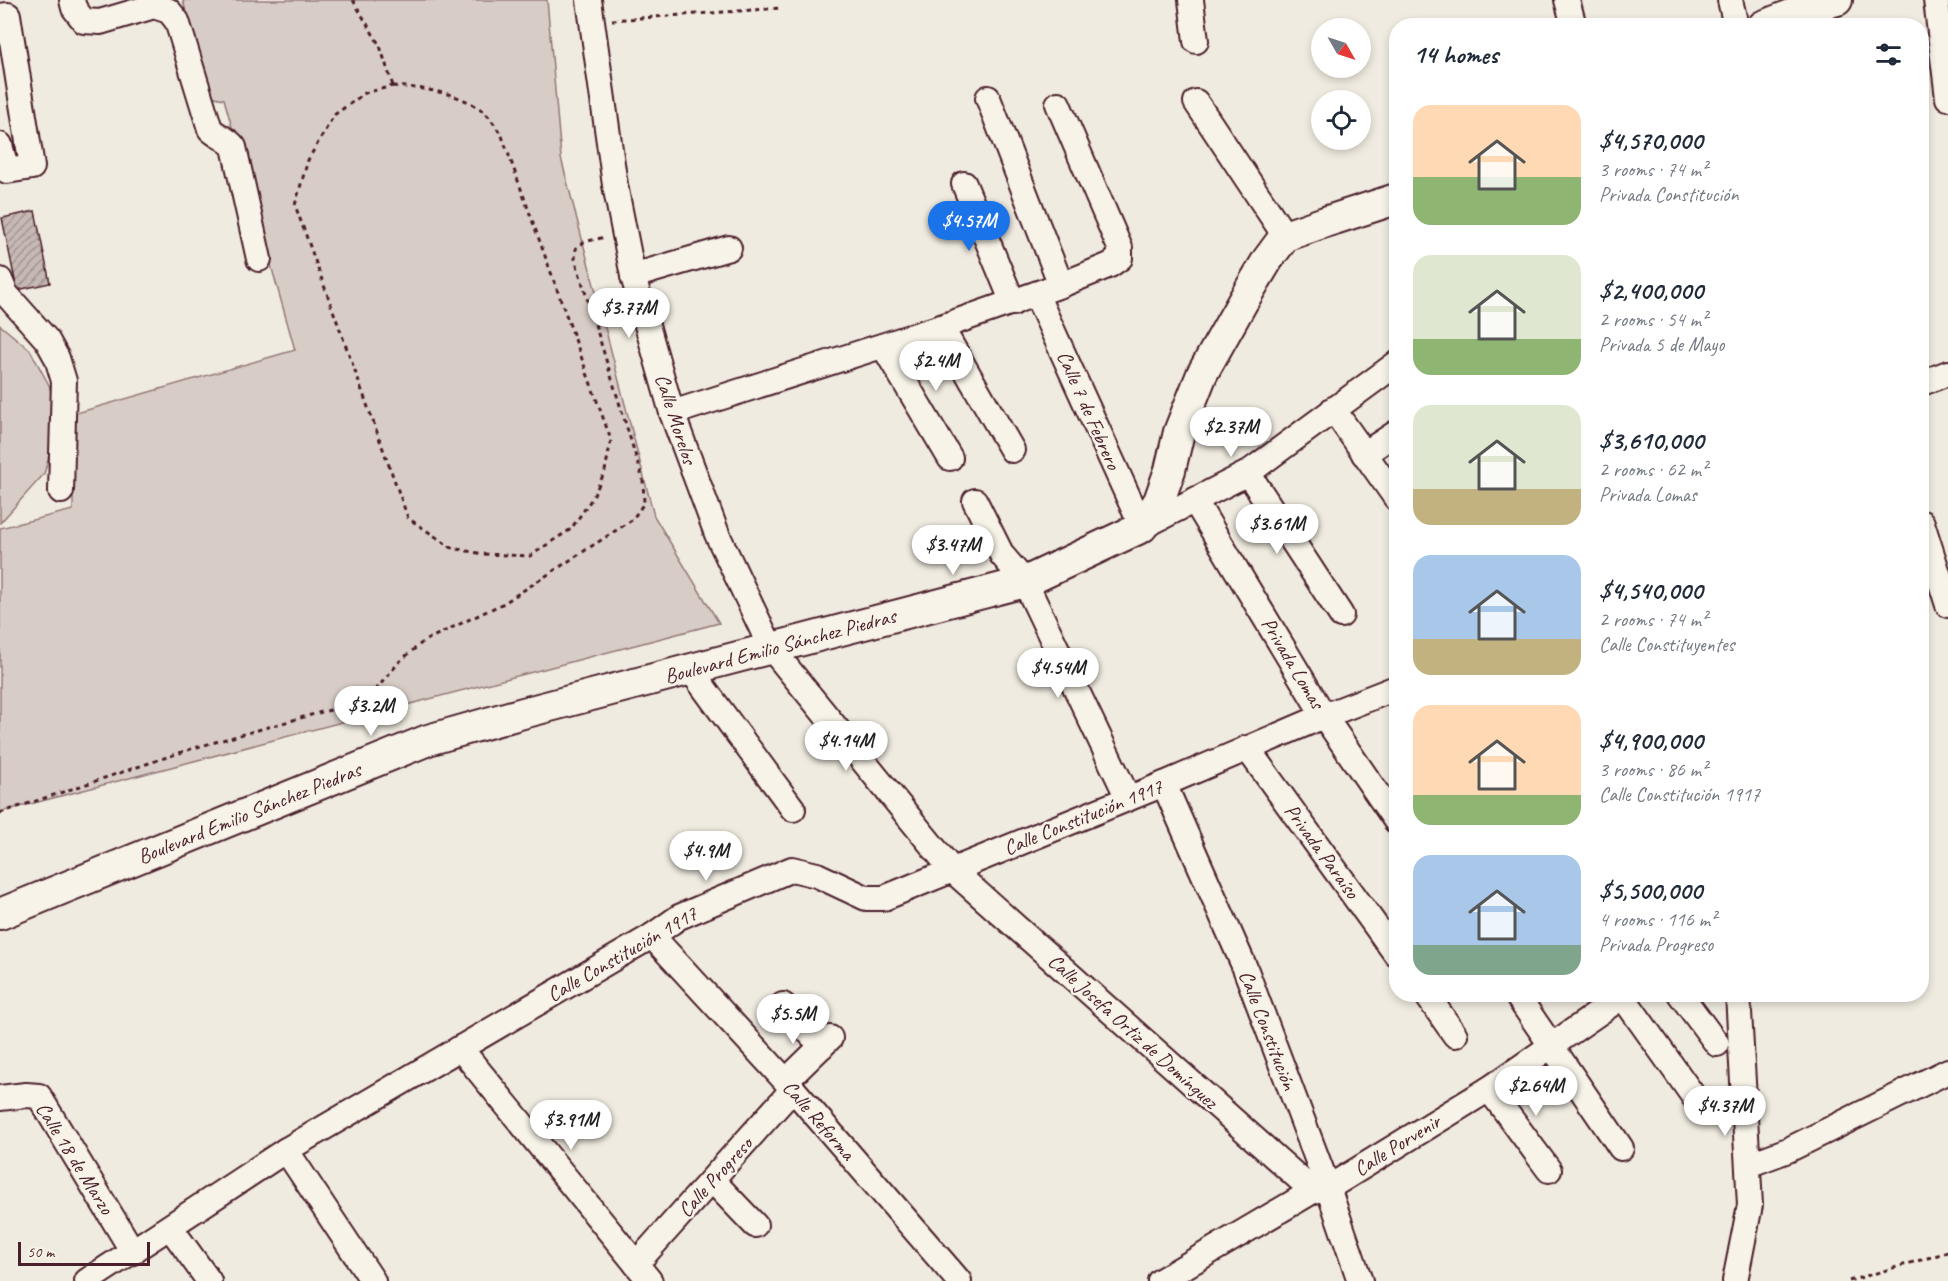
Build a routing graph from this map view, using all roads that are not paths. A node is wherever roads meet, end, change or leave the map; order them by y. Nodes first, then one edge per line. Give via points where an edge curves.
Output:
1 (72, 0) edge
2 (1191, 0) edge
3 (1568, 0) edge
4 (1730, 0) edge
5 (1936, 0) edge
6 (1818, 8) edge
7 (591, 11) edge
8 (0, 16) edge
9 (1572, 18) edge
10 (1734, 18) edge
11 (1787, 18) edge
12 (1196, 41) dead end
13 (987, 98) dead end
14 (1948, 98) edge
15 (1196, 102) dead end
16 (1058, 104) dead end
17 (0, 145) edge
18 (964, 184) dead end
19 (1389, 201) edge
20 (1285, 236) junction
21 (729, 248) dead end
22 (259, 259) dead end
23 (633, 276) junction
24 (0, 280) edge
25 (1061, 285) junction
26 (1036, 294) junction
27 (1013, 303) junction
28 (941, 327) junction
29 (885, 346) junction
30 (1389, 369) edge
31 (1948, 373) edge
32 (1929, 380) edge
33 (1333, 409) junction
34 (672, 412) junction
35 (1389, 438) edge
36 (1012, 450) dead end
37 (1364, 454) junction
38 (951, 458) dead end
39 (1248, 473) junction
40 (1389, 488) edge
41 (61, 491) dead end
42 (975, 501) dead end
43 (1194, 501) junction
44 (1143, 527) junction
45 (1929, 545) edge
46 (1025, 582) junction
47 (1948, 605) edge
48 (1341, 615) dead end
49 (771, 648) junction
50 (690, 669) junction
51 (1389, 694) edge
52 (1324, 716) junction
53 (1247, 747) junction
54 (1164, 784) junction
55 (1128, 798) junction
56 (794, 808) dead end
57 (1389, 811) edge
58 (952, 870) junction
59 (0, 914) edge
60 (652, 936) junction
61 (1389, 944) edge
62 (1432, 1002) edge
63 (1521, 1002) edge
64 (1615, 1002) edge
65 (1628, 1002) edge
66 (1686, 1002) edge
67 (1738, 1002) edge
68 (783, 1005) dead end
69 (1455, 1035) dead end
70 (1717, 1044) dead end
71 (1551, 1047) junction
72 (460, 1048) junction
73 (1948, 1071) edge
74 (790, 1085) junction
75 (1489, 1089) junction
76 (0, 1098) edge
77 (1699, 1104) dead end
78 (1621, 1148) dead end
79 (286, 1150) junction
80 (1748, 1165) junction
81 (1549, 1170) dead end
82 (712, 1180) junction
83 (1320, 1189) junction
84 (754, 1225) dead end
85 (170, 1227) junction
86 (133, 1252) junction
87 (643, 1273) edge
88 (87, 1281) edge
89 (209, 1281) edge
90 (373, 1281) edge
91 (958, 1281) edge
92 (1160, 1281) edge
93 (1360, 1281) edge
94 (1735, 1281) edge

1 - 22 street via 84,21 100,22 154,6 169,10 177,21 210,129 234,147
2 - 12 street
3 - 9 street
4 - 10 street
5 - 14 street
6 - 11 main road
7 - 23 street, Calle Morelos via 615,185
8 - 17 street via 8,15 32,167 7,171
13 - 25 street
15 - 20 street
16 - 25 street via 1120,248 1120,258 1110,265
18 - 27 street
19 - 20 main road
20 - 44 main road via 1202,374 1179,432 1159,501
21 - 23 street
23 - 34 street, Calle Morelos
24 - 41 street via 6,294 47,340 64,381
25 - 26 street
26 - 27 street
26 - 44 street, Calle 7 de Febrero
27 - 28 street
28 - 29 street
28 - 36 street
29 - 34 street
29 - 38 street
30 - 33 street
31 - 32 street
33 - 37 street
33 - 39 street
34 - 49 street, Calle Morelos via 717,534
35 - 37 street
37 - 40 street
39 - 43 street
39 - 48 street
42 - 46 street via 1002,555
43 - 44 street
43 - 52 street, Privada Lomas
44 - 46 main road, Boulevard Emilio Sánchez Piedras
45 - 47 street
46 - 49 main road, Boulevard Emilio Sánchez Piedras
46 - 55 street
49 - 50 main road, Boulevard Emilio Sánchez Piedras
49 - 58 street, Calle Morelos
50 - 56 street
50 - 59 main road, Boulevard Emilio Sánchez Piedras via 428,740
51 - 52 street, Calle Constitución 1917
52 - 53 street, Calle Constitución 1917
52 - 57 street, Privada Lomas
53 - 54 street, Calle Constitución 1917
53 - 61 street, Privada Paraíso
54 - 55 street, Calle Constitución 1917
54 - 83 street, Calle Constitución via 1245,968
55 - 58 street, Calle Constitución 1917
58 - 60 street, Calle Constitución 1917 via 884,898 866,898 817,874 792,869 679,917
58 - 83 street, Calle Josefa Ortiz de Domínguez
60 - 72 street, Calle Constitución 1917
60 - 74 street, Calle Reforma
62 - 69 street
63 - 71 street
64 - 71 street, Calle Porvenir
65 - 77 street
66 - 70 street
67 - 80 street
68 - 74 street, Calle Progreso via 826,1042
71 - 75 street, Calle Porvenir
71 - 78 street
72 - 79 street, Calle Constitución 1917
72 - 87 street
73 - 80 street via 1788,1150
74 - 82 street, Calle Progreso
74 - 91 street, Calle Reforma
75 - 81 street
75 - 83 street, Calle Porvenir
76 - 86 street, Calle 18 de Marzo via 39,1096
79 - 85 street, Calle Constitución 1917
79 - 90 street
80 - 94 street via 1750,1204
82 - 84 street
82 - 87 street, Calle Progreso
83 - 92 street, Calle Porvenir
83 - 93 street, Calle Constitución
85 - 86 street, Calle Constitución 1917
85 - 89 street
86 - 88 street, Calle Constitución 1917

